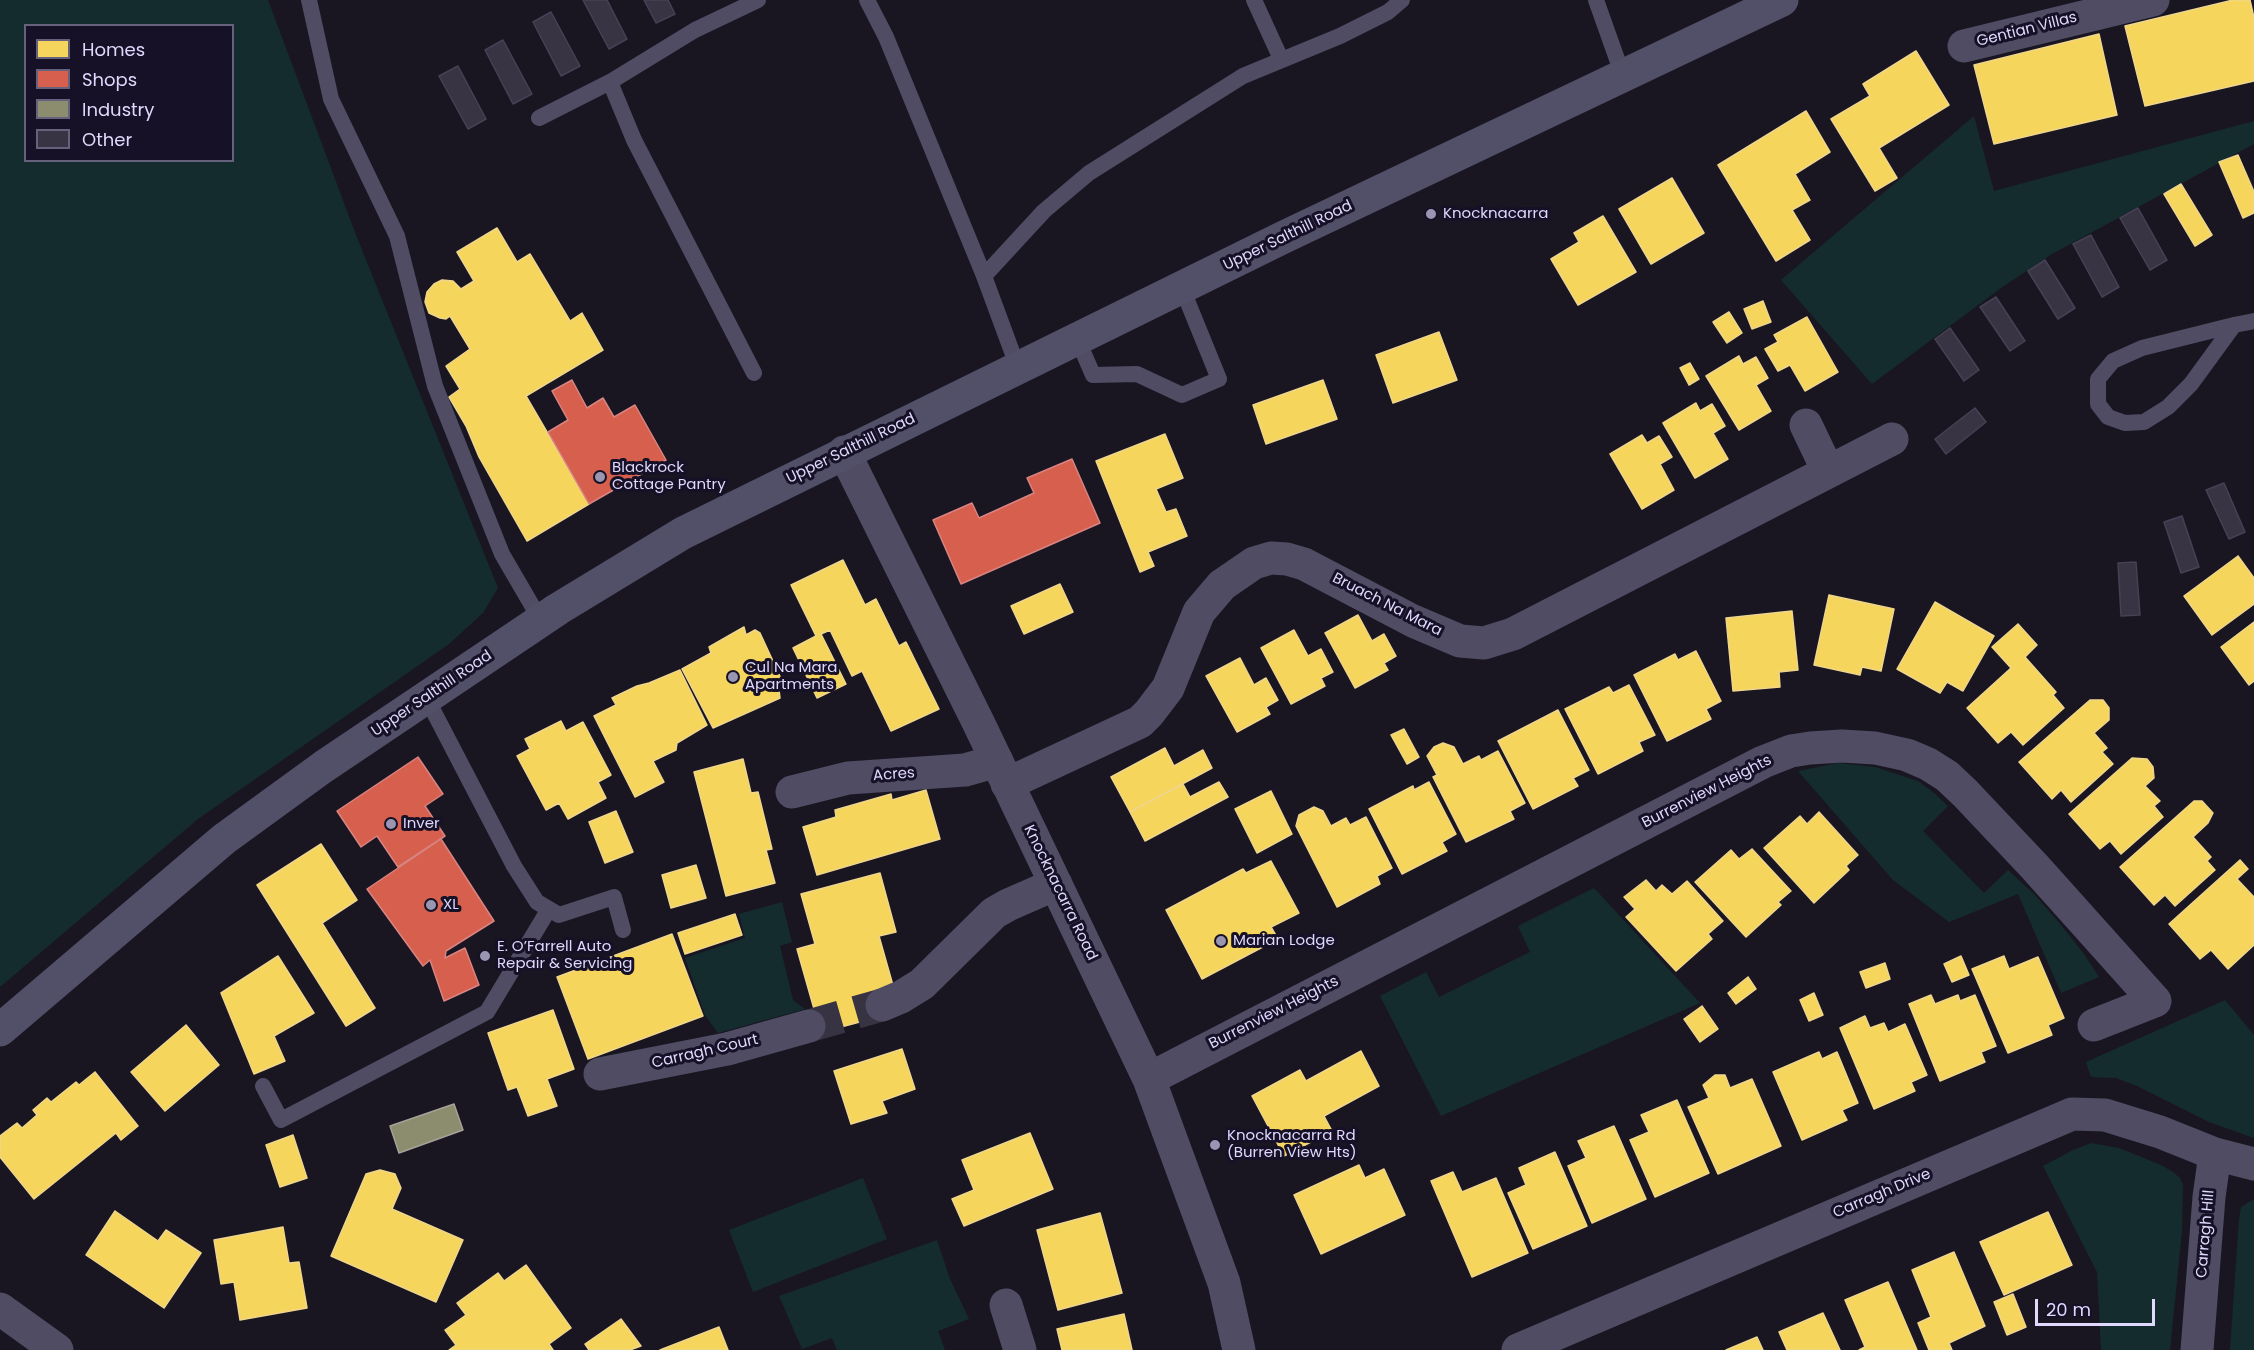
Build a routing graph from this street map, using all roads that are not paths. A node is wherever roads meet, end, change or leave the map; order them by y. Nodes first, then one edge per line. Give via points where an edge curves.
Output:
1 (309, 0) edge
2 (758, 0) edge
3 (867, 0) edge
4 (1254, 0) edge
5 (1402, 0) edge
6 (1596, 0) edge
7 (1782, 0) edge
8 (2134, 2) edge
9 (1964, 46) dead end
10 (1281, 60) junction
11 (1623, 76) junction
12 (610, 82) junction
13 (539, 118) dead end
14 (984, 276) junction
15 (1182, 288) junction
16 (2254, 321) edge
17 (2234, 326) junction
18 (1077, 338) junction
19 (1018, 368) junction
20 (754, 373) dead end
21 (1806, 425) dead end
22 (1892, 439) dead end
23 (843, 452) junction
24 (1828, 471) junction
25 (541, 621) junction
26 (426, 697) junction
27 (1002, 772) junction
28 (792, 792) dead end
29 (1056, 884) junction
30 (549, 909) junction
31 (623, 930) dead end
32 (882, 1005) tunnel mouth
33 (2094, 1024) dead end
34 (809, 1026) tunnel mouth
35 (0, 1030) edge
36 (600, 1074) dead end
37 (1149, 1079) junction
38 (263, 1086) dead end
39 (2215, 1154) junction
40 (2254, 1164) edge
41 (1006, 1305) dead end
42 (0, 1310) edge
43 (57, 1350) edge
44 (1020, 1350) edge
45 (1239, 1350) edge
46 (1518, 1350) edge
47 (2197, 1350) edge

1 - 25 lane via 331,99 397,236 435,386 502,554
2 - 12 lane via 695,30
3 - 14 lane via 886,37
4 - 10 lane
5 - 10 lane via 1388,12 1340,36
6 - 11 lane
7 - 11 main road, Upper Salthill Road
8 - 9 street, Gentian Villas
10 - 14 lane via 1243,76 1089,173 1044,211
11 - 15 main road, Upper Salthill Road
12 - 13 lane
12 - 20 lane via 634,140
14 - 19 lane
15 - 18 main road, Upper Salthill Road
15 - 18 lane via 1219,379 1182,395 1137,374 1093,375
16 - 17 lane
17 - 17 lane via 2142,348 2113,361 2098,379 2098,404 2108,417 2125,423 2144,422 2168,407 2191,384
18 - 19 main road, Upper Salthill Road
19 - 23 main road, Upper Salthill Road
21 - 24 street
22 - 24 street, Bruach Na Mara
23 - 25 main road, Upper Salthill Road via 683,533
23 - 27 street, Knocknacarra Road
24 - 27 street, Bruach Na Mara via 1514,634 1484,643 1460,641 1413,621 1304,564 1271,558 1254,563 1222,585 1199,612 1168,688 1140,722
25 - 26 main road, Upper Salthill Road
26 - 30 lane via 514,866 537,902
26 - 35 main road, Upper Salthill Road via 224,839
27 - 28 street, Acres via 965,770 848,778
27 - 29 street, Knocknacarra Road
29 - 32 street via 994,913 922,984
29 - 37 street, Knocknacarra Road
30 - 31 lane via 559,915 614,897
30 - 38 lane via 488,1012 281,1120
33 - 37 street, Burrenview Heights via 2155,1001 1958,787 1928,764 1907,755 1842,746 1791,751 1763,762
34 - 36 street, Carragh Court via 727,1049
37 - 45 street, Knocknacarra Road via 1224,1283
39 - 40 street, Carragh Drive
39 - 46 street, Carragh Drive via 2104,1115 2072,1114
39 - 47 street, Carragh Hill
41 - 44 street
42 - 43 street

